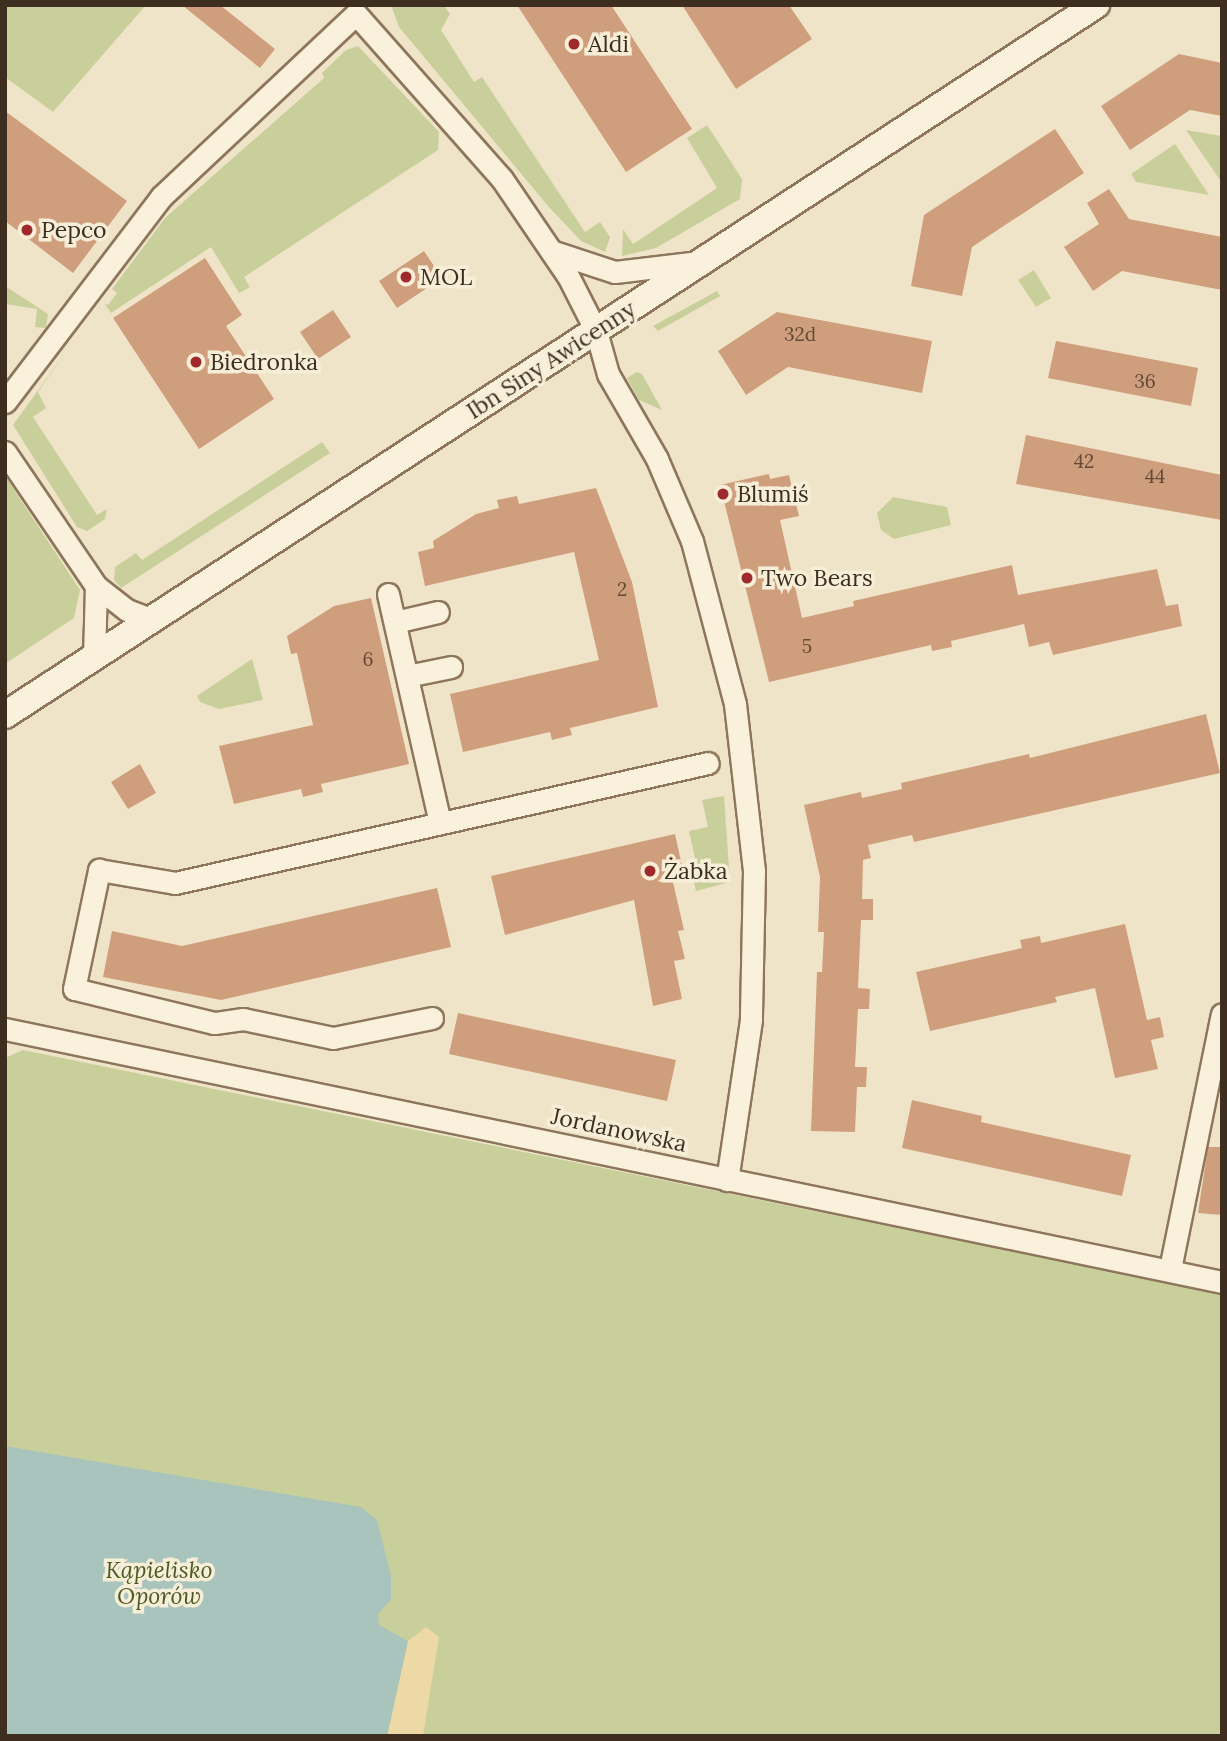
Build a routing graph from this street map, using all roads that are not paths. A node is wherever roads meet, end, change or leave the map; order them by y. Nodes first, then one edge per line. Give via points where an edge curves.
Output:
1 (1097, 5) edge
2 (551, 251) junction
3 (703, 261) junction
4 (596, 331) junction
5 (5, 402) edge
6 (5, 452) edge
7 (96, 586) junction
8 (388, 594) dead end
9 (438, 612) dead end
10 (153, 620) junction
11 (395, 622) junction
12 (94, 657) junction
13 (451, 667) dead end
14 (407, 676) junction
15 (5, 715) edge
16 (708, 763) dead end
17 (440, 823) junction
18 (1222, 1014) edge
19 (432, 1018) dead end
20 (5, 1028) edge
21 (1212, 1108) edge
22 (727, 1180) junction
23 (1170, 1269) junction
24 (1222, 1282) edge

1 - 3 street, Ibn Siny Awicenny
2 - 3 street via 615,272
2 - 4 street
2 - 5 street via 465,133 356,14 161,197
3 - 4 street, Ibn Siny Awicenny
4 - 10 street, Ibn Siny Awicenny
4 - 22 street via 608,374 657,459 692,541 718,631 744,754 754,871 754,967
6 - 7 street
7 - 10 street via 127,610
7 - 12 street
8 - 11 street
9 - 11 street
10 - 12 street, Ibn Siny Awicenny
11 - 14 street
12 - 15 street, Ibn Siny Awicenny
13 - 14 street
14 - 17 street
16 - 17 street
17 - 19 street via 175,883 99,870 74,989 214,1023 243,1018 333,1038
18 - 21 street
20 - 22 street, Jordanowska
21 - 23 street
22 - 23 street, Jordanowska
23 - 24 street, Jordanowska

